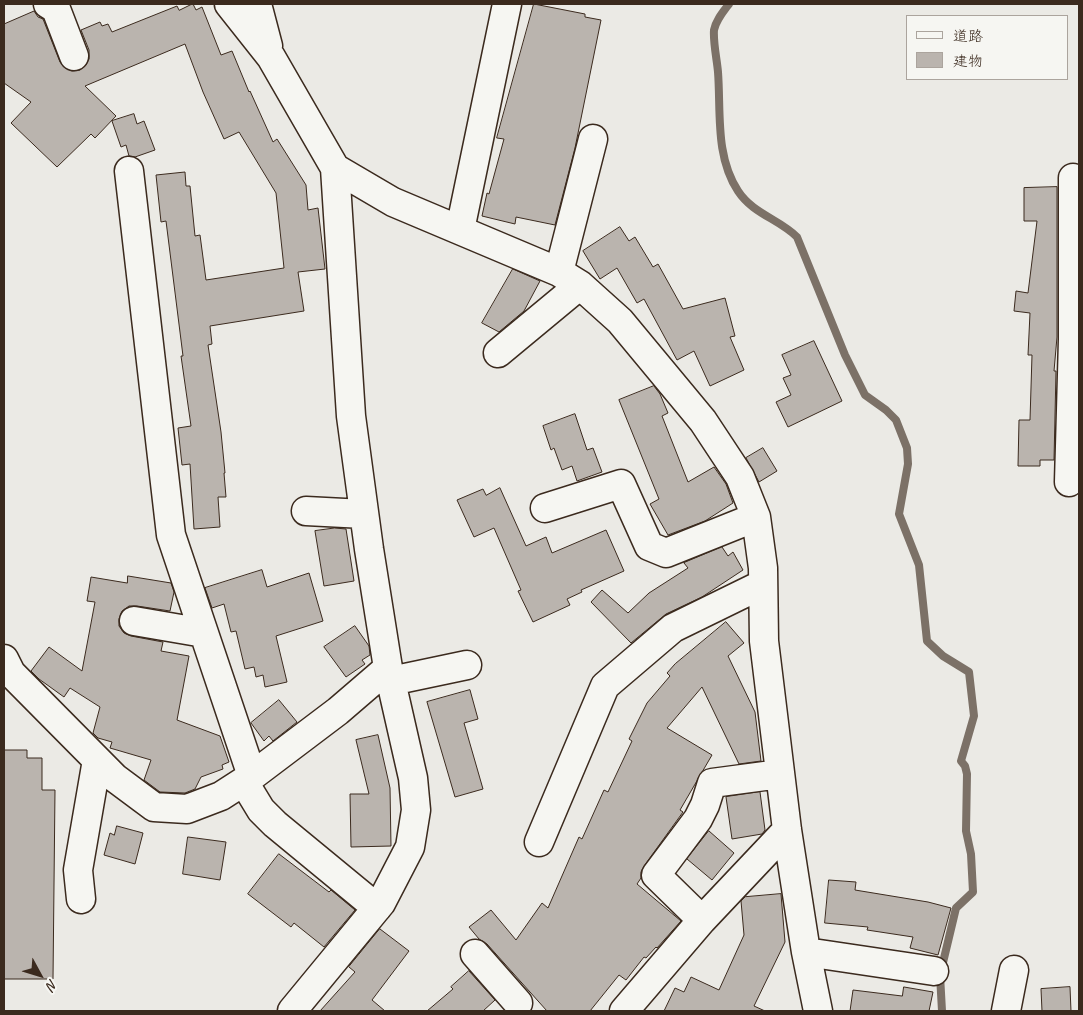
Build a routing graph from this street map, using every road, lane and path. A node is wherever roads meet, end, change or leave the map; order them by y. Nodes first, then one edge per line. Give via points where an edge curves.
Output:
1 (48, 4) edge
2 (229, 4) edge
3 (257, 4) edge
4 (507, 4) edge
5 (74, 56) dead end
6 (271, 57) junction
7 (593, 138) dead end
8 (335, 168) junction
9 (129, 171) dead end
10 (1073, 178) dead end
11 (460, 230) junction
12 (569, 279) junction
13 (1076, 339) edge
14 (498, 353) dead end
15 (1069, 482) dead end
16 (545, 508) dead end
17 (306, 511) dead end
18 (364, 514) junction
19 (756, 517) junction
20 (763, 584) junction
21 (134, 621) dead end
22 (204, 633) junction
23 (4, 659) edge
24 (467, 665) dead end
25 (390, 674) junction
26 (97, 760) junction
27 (780, 774) junction
28 (248, 779) junction
29 (787, 830) junction
30 (539, 842) dead end
31 (81, 899) dead end
32 (377, 908) junction
33 (702, 920) junction
34 (806, 952) junction
35 (475, 954) dead end
36 (1014, 970) dead end
37 (934, 971) dead end
38 (517, 1009) edge
39 (292, 1011) edge
40 (624, 1011) edge
41 (818, 1011) edge
42 (1006, 1011) edge

1 - 5 street via 56,9
2 - 6 street
3 - 6 street
4 - 11 street
6 - 8 street
7 - 12 street
8 - 11 street via 393,202
8 - 18 street via 351,416
9 - 22 street via 171,535
10 - 13 street
11 - 12 street
12 - 14 street
12 - 19 street via 620,321 703,421 740,477
13 - 15 street
16 - 19 street via 622,484 649,546 666,553
17 - 18 street
18 - 25 street
19 - 20 street
20 - 27 street via 764,641
20 - 30 street via 673,628 605,686
21 - 22 street
22 - 28 street
23 - 26 street via 10,673
24 - 25 street
25 - 28 street
25 - 32 street via 413,778 416,810 410,848
26 - 28 street via 154,807 187,809 221,796
26 - 31 street via 78,870
27 - 29 street
27 - 33 street via 712,783 698,819 656,875
28 - 32 street via 261,810 275,824
29 - 33 street
29 - 34 street
32 - 39 street
33 - 40 street
34 - 37 street via 884,974
34 - 41 street
35 - 38 street
36 - 42 street

